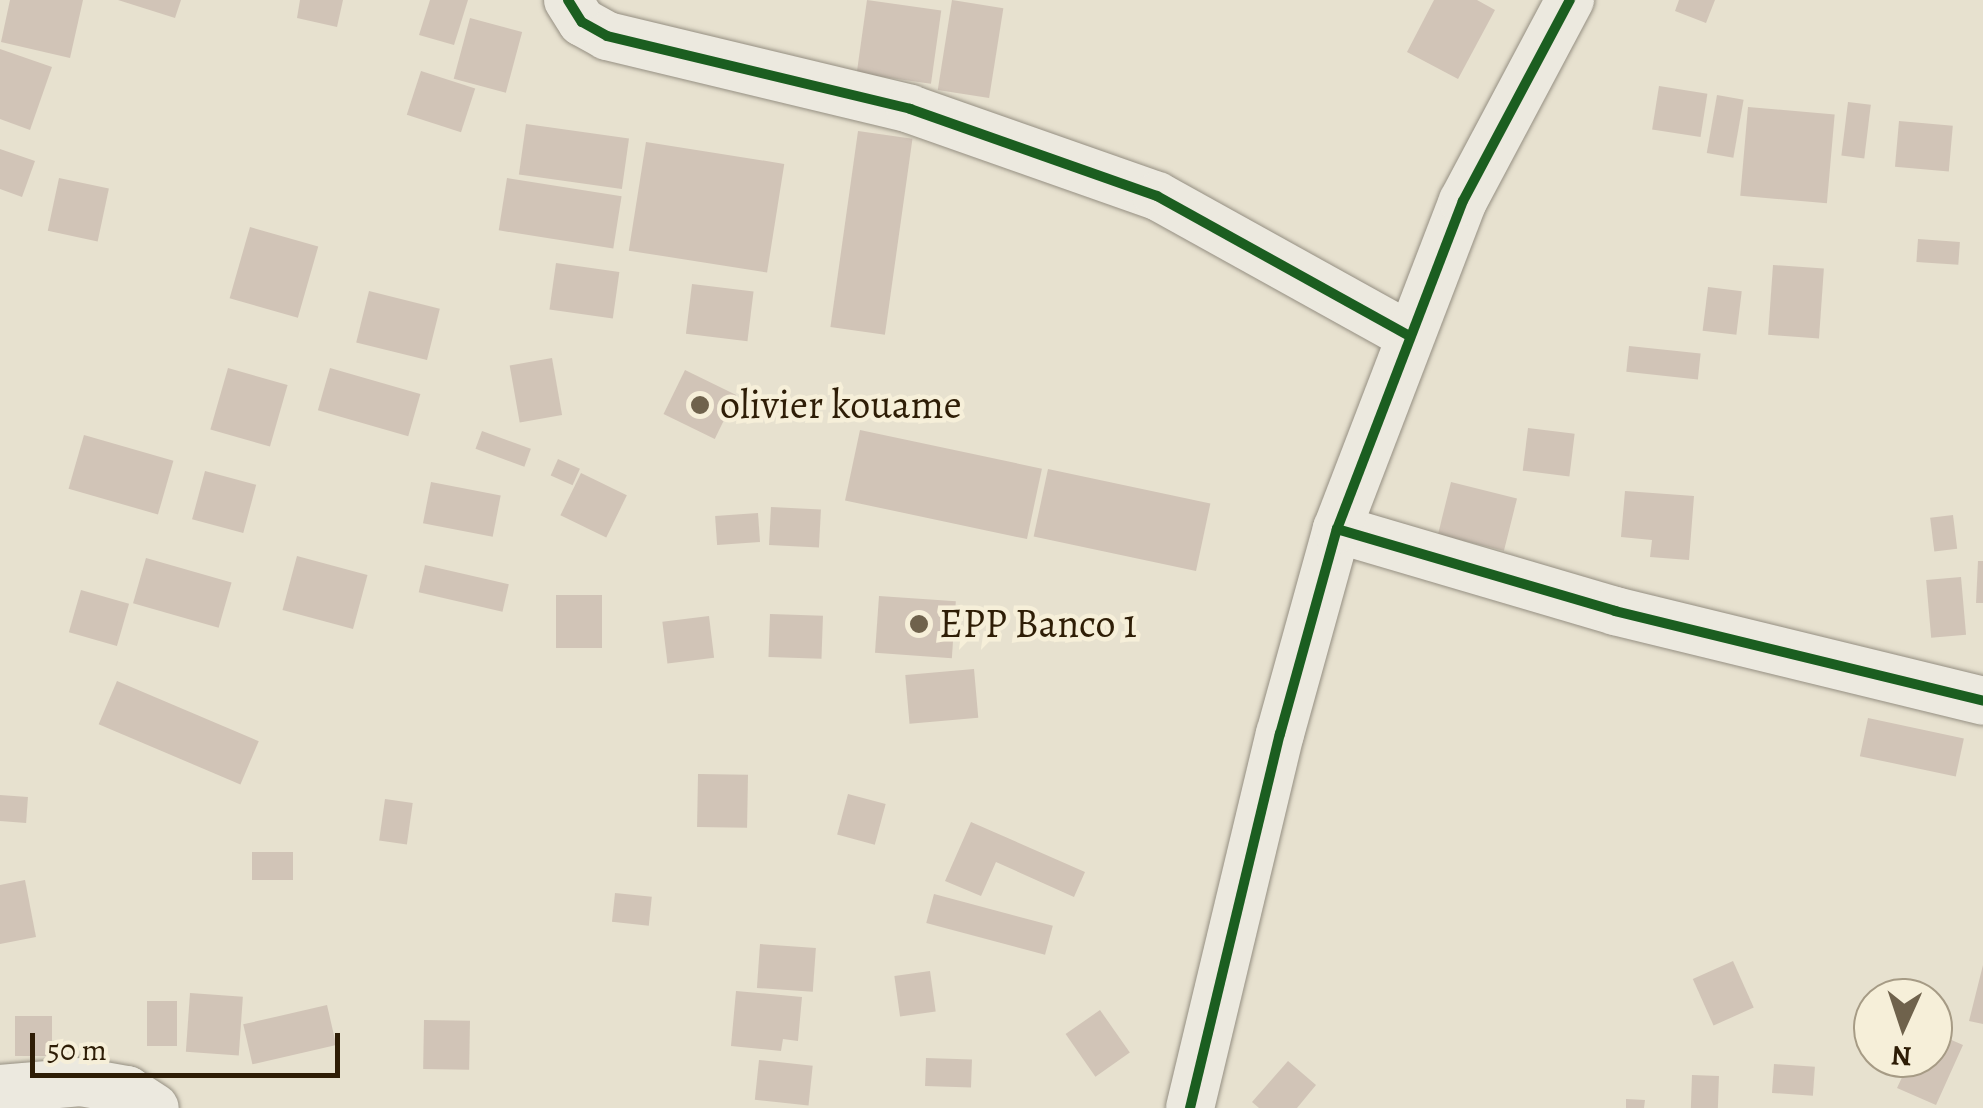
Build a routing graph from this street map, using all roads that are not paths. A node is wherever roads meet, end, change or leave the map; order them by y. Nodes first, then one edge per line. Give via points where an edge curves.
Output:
1 (568, 0) edge
2 (1570, 0) edge
3 (1408, 335) junction
4 (1337, 529) junction
5 (1983, 701) edge
6 (0, 1090) edge
7 (156, 1108) edge
8 (1190, 1108) edge

1 - 3 street via 582,22 607,36 910,109 1140,189
2 - 3 street via 1463,201
3 - 4 street
4 - 5 street via 1615,611
4 - 8 street
6 - 7 street via 81,1082 128,1090

